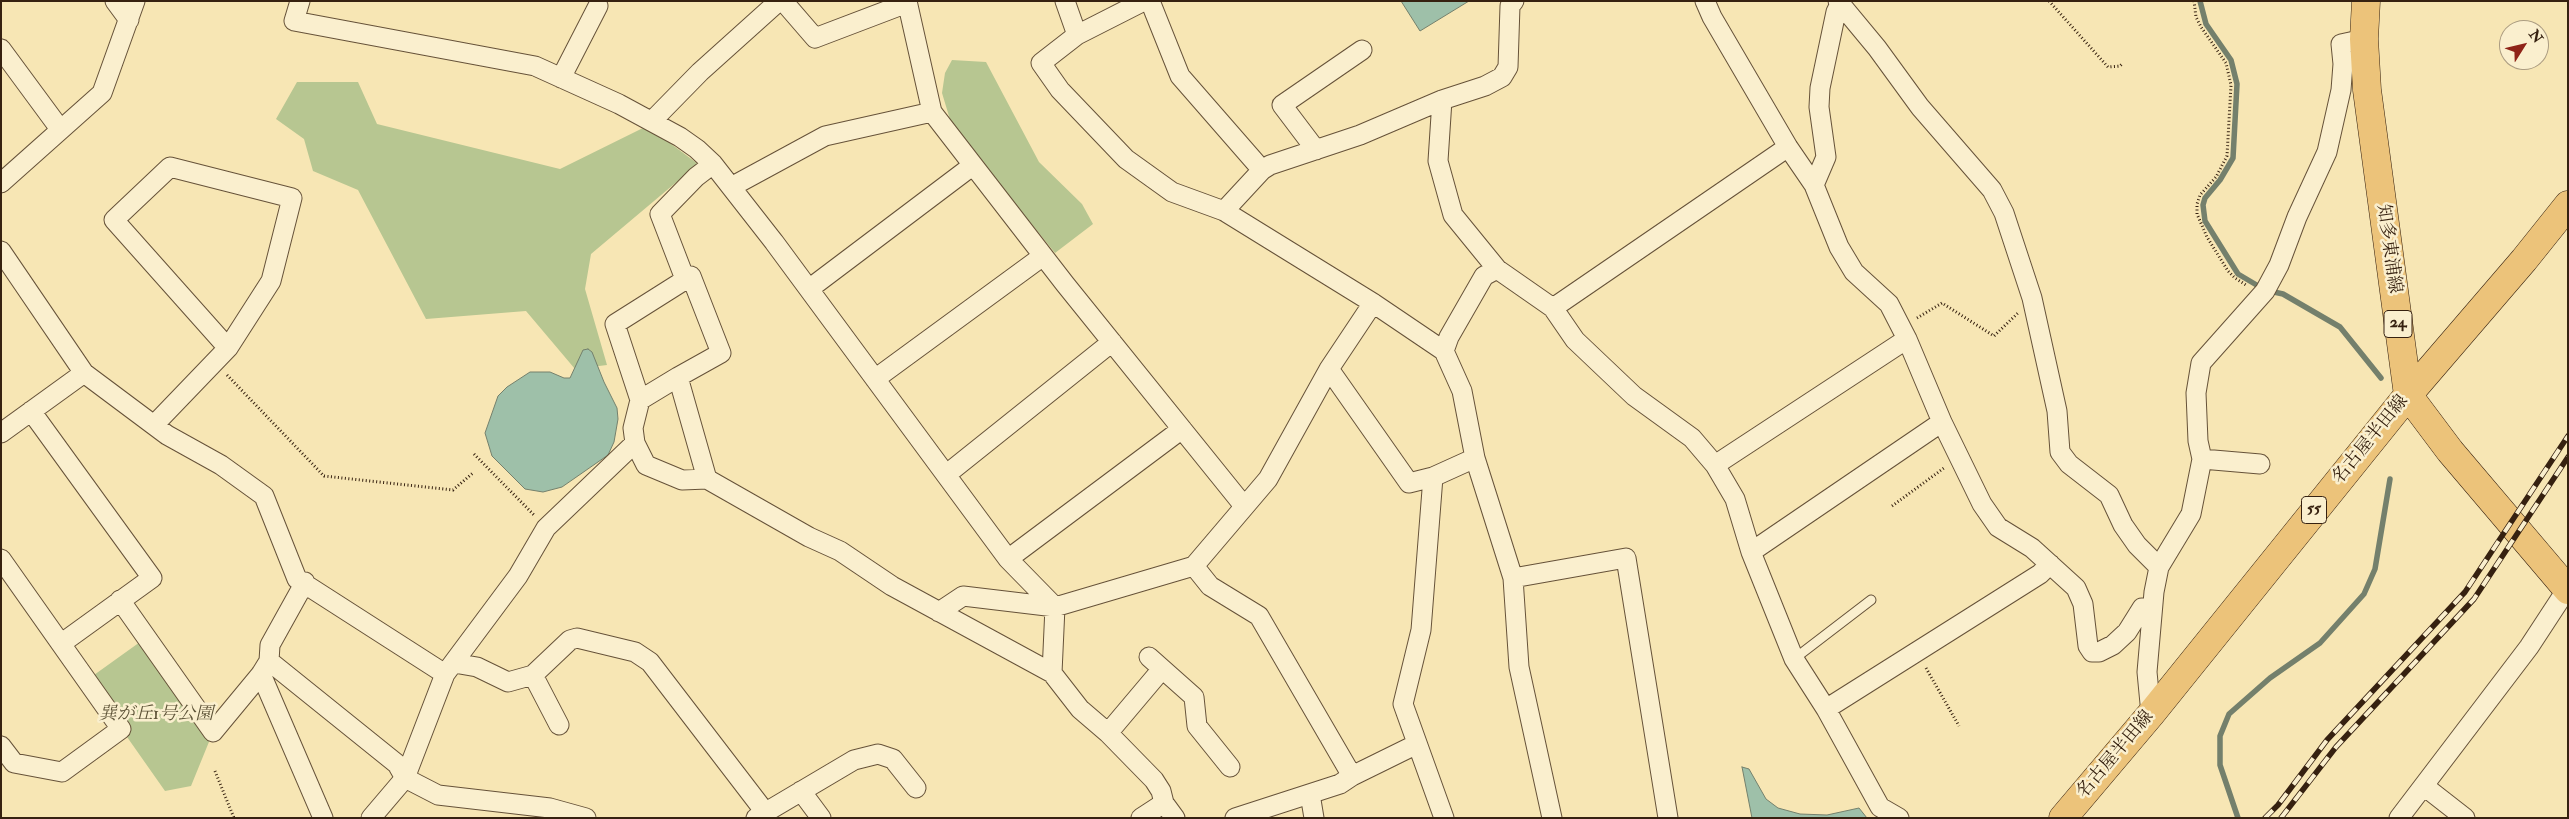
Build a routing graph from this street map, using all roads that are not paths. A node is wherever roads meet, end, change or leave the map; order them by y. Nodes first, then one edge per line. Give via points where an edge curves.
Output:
1 (115, 1) edge
2 (135, 1) edge
3 (300, 1) edge
4 (779, 1) edge
5 (783, 1) edge
6 (1065, 1) edge
7 (1144, 1) edge
8 (1150, 1) edge
9 (1514, 1) edge
10 (1705, 1) edge
11 (2366, 1) edge
12 (907, 2) edge
13 (1839, 3) edge
14 (598, 6) dead end
15 (129, 20) junction
16 (1077, 35) junction
17 (2364, 39) junction
18 (1, 49) edge
19 (1362, 50) dead end
20 (561, 78) junction
21 (1442, 100) junction
22 (932, 112) junction
23 (652, 121) junction
24 (60, 130) junction
25 (1788, 147) junction
26 (1316, 150) junction
27 (713, 164) junction
28 (972, 166) junction
29 (1262, 170) junction
30 (1, 183) edge
31 (1814, 185) junction
32 (731, 187) junction
33 (2568, 205) edge
34 (1224, 211) junction
35 (1, 251) edge
36 (1043, 256) junction
37 (1497, 269) junction
38 (685, 279) junction
39 (809, 289) junction
40 (1373, 303) junction
41 (1553, 308) junction
42 (1904, 333) junction
43 (1112, 342) junction
44 (228, 348) junction
45 (1444, 351) junction
46 (1330, 369) junction
47 (84, 373) junction
48 (678, 377) junction
49 (875, 379) junction
50 (2408, 395) junction
51 (640, 400) junction
52 (32, 411) junction
53 (1942, 422) junction
54 (154, 425) junction
55 (1182, 429) junction
56 (1, 433) edge
57 (635, 443) junction
58 (1475, 458) junction
59 (2202, 459) junction
60 (2260, 464) dead end
61 (1715, 465) junction
62 (947, 474) junction
63 (1433, 477) junction
64 (707, 479) junction
65 (1244, 506) junction
66 (1751, 552) junction
67 (1008, 558) junction
68 (1, 559) edge
69 (2050, 564) junction
70 (1194, 566) junction
71 (2159, 567) junction
72 (1513, 578) junction
73 (304, 582) junction
74 (2567, 590) edge
75 (120, 600) junction
76 (1871, 600) dead end
77 (1055, 607) junction
78 (2151, 610) junction
79 (939, 612) junction
80 (62, 643) junction
81 (1794, 659) junction
82 (265, 668) junction
83 (450, 668) junction
84 (1052, 673) junction
85 (533, 675) junction
86 (1826, 709) junction
87 (2151, 714) junction
88 (559, 726) dead end
89 (1108, 733) junction
90 (1417, 744) junction
91 (1, 746) edge
92 (1230, 767) dead end
93 (1352, 776) junction
94 (405, 778) junction
95 (2424, 786) junction
96 (916, 788) dead end
97 (801, 791) junction
98 (1310, 794) junction
99 (1170, 810) edge
100 (761, 815) edge
101 (323, 818) edge
102 (371, 818) edge
103 (586, 818) edge
104 (821, 818) edge
105 (1141, 818) edge
106 (1235, 818) edge
107 (1314, 818) edge
108 (1444, 818) edge
109 (1552, 818) edge
110 (1668, 818) edge
111 (1898, 818) edge
112 (2063, 818) edge
113 (2399, 818) edge
114 (2465, 818) edge

1 - 15 street
2 - 15 street
3 - 20 street via 294,21 535,66
4 - 23 street via 700,72
5 - 12 street via 815,38
6 - 16 street
7 - 16 street
8 - 29 street via 1180,76
9 - 21 street via 1510,6 1508,67 1502,77
10 - 25 street
11 - 17 main road, 知多東浦線 / 24
12 - 22 street
13 - 31 street via 1820,88 1819,107 1826,158
13 - 71 street via 1878,48 1920,107 1992,190 2004,212 2033,301 2056,411 2060,452 2069,464 2109,496 2132,538
14 - 20 street
15 - 24 street via 102,92
16 - 34 street via 1041,63 1060,90 1126,159 1172,192
17 - 50 main road, 知多東浦線 / 24 via 2367,90
17 - 59 street via 2341,44 2341,90 2327,152 2279,265 2261,295 2201,363 2196,394
18 - 24 street
19 - 26 street via 1282,105
20 - 23 street
21 - 26 street
21 - 37 street via 1438,161 1453,215
22 - 28 street
22 - 32 street via 825,136
23 - 27 street via 692,145
24 - 30 street
25 - 31 street
25 - 41 street
26 - 29 street
27 - 32 street
27 - 38 street via 660,214
28 - 36 street
28 - 39 street
29 - 34 street
31 - 42 street via 1839,246 1854,272 1889,304
32 - 39 street
33 - 50 main road, 名古屋半田線 / 55
34 - 40 street
35 - 47 street
36 - 43 street
36 - 49 street
37 - 41 street
37 - 45 street via 1484,276
38 - 48 street via 691,276 721,353
38 - 51 street via 615,324
39 - 49 street
40 - 45 street
40 - 46 street
41 - 61 street via 1575,340 1634,396 1692,438
42 - 53 street
42 - 61 street
43 - 55 street
43 - 62 street
44 - 44 street via 114,220 170,167 292,198 272,281
44 - 54 street
45 - 58 street via 1462,391
46 - 63 street via 1409,483
46 - 65 street via 1268,479
47 - 52 street
47 - 54 street
48 - 51 street
48 - 64 street
49 - 62 street
50 - 74 main road, 知多東浦線 / 24 via 2450,451
50 - 87 main road, 名古屋半田線 / 55
51 - 57 street via 632,428
52 - 56 street
52 - 75 street via 152,578
53 - 66 street
53 - 69 street via 1982,504 1998,527 2032,548
54 - 73 street via 221,464 264,496 297,579
55 - 65 street
55 - 67 street
57 - 64 street via 646,465 682,480
57 - 83 street via 546,528 518,576
58 - 63 street
58 - 72 street
59 - 60 street
59 - 71 street via 2191,514
61 - 66 street via 1735,499
62 - 67 street
63 - 90 street via 1421,630 1403,704
64 - 79 street via 840,551 892,586
65 - 70 street
66 - 81 street
67 - 77 street
68 - 80 street
69 - 78 street via 2076,588 2092,652 2114,645 2127,632 2142,608
69 - 86 street via 2040,574
70 - 77 street
70 - 93 street via 1210,586 1258,616
71 - 78 street
72 - 109 street via 1519,667
72 - 110 street via 1626,558
73 - 82 street via 270,646
73 - 83 street
74 - 95 street via 2529,647
75 - 80 street
75 - 82 street via 213,732
76 - 81 lane
77 - 79 street via 963,596
77 - 84 street
78 - 87 street via 2147,672
79 - 84 street
80 - 91 street via 120,729 62,772 14,764
81 - 86 street
82 - 94 street via 397,764
82 - 101 street
83 - 85 street via 477,667 508,682
83 - 94 street
84 - 89 street via 1080,709
85 - 88 street
85 - 100 street via 570,640 577,638 643,656
86 - 111 street via 1880,807
87 - 112 main road, 名古屋半田線 / 55
89 - 92 street via 1155,663 1194,697 1197,726
89 - 99 street via 1154,780
90 - 93 street
90 - 108 street
93 - 98 street via 1340,784
94 - 102 street
94 - 103 street via 438,795 550,808
95 - 113 street
95 - 114 street
96 - 97 street via 894,759 878,754 854,760
97 - 100 street
97 - 104 street
98 - 106 street
98 - 107 street
99 - 105 street

